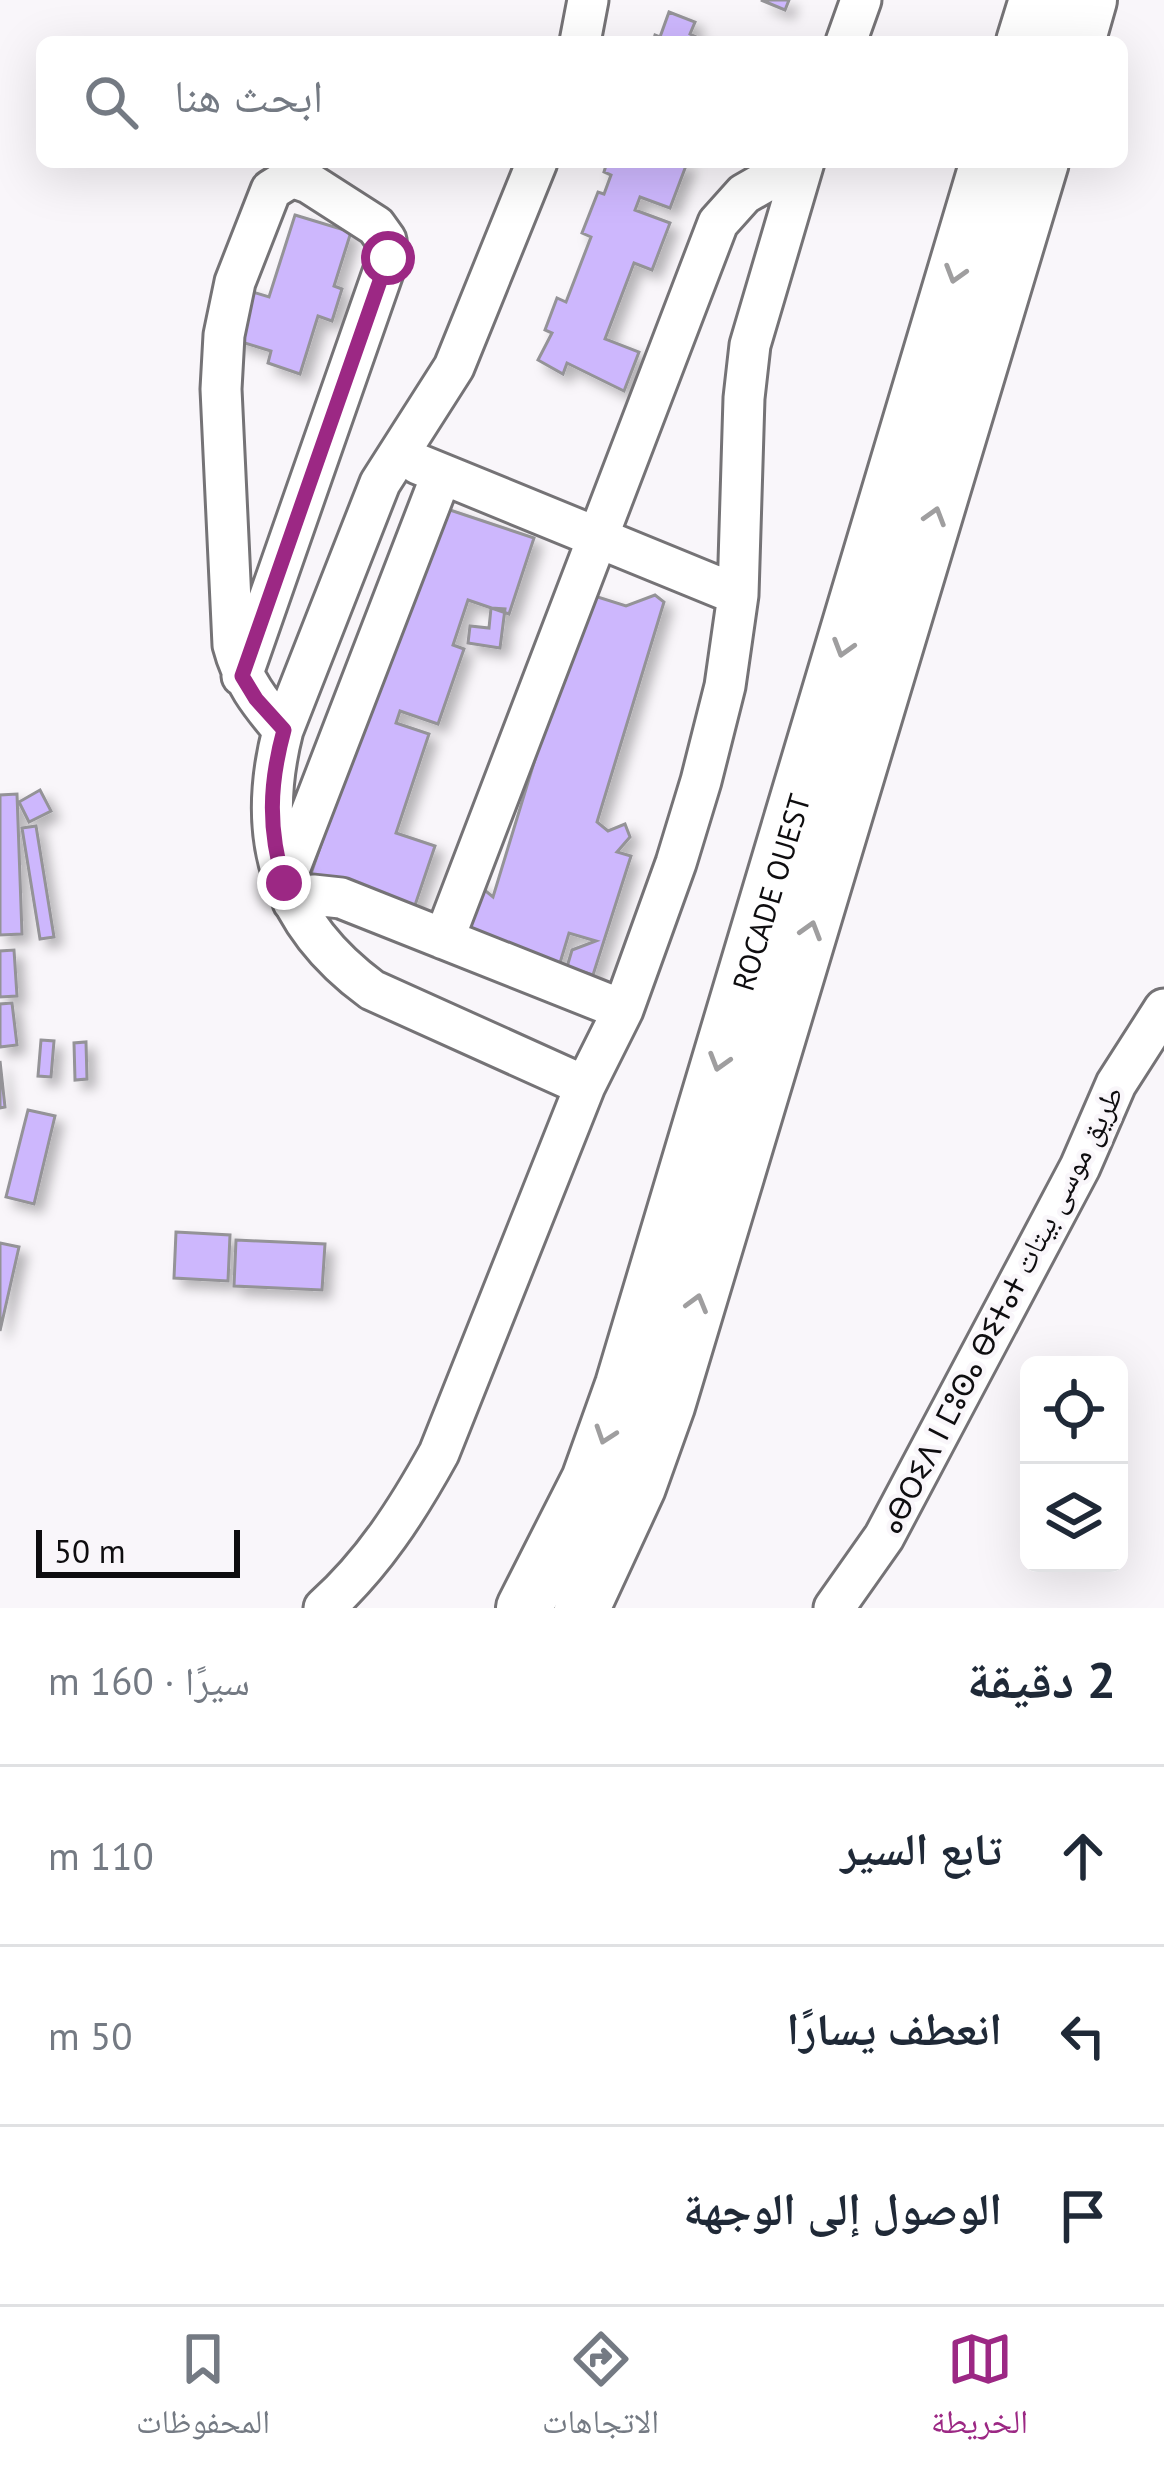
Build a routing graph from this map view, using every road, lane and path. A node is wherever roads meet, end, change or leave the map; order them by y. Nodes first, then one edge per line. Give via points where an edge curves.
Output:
1 (588, 0) edge
2 (861, 0) edge
3 (1036, 0) edge
4 (1089, 0) edge
5 (581, 36) edge
6 (848, 36) edge
7 (1026, 36) edge
8 (1079, 36) edge
9 (535, 168) edge
10 (791, 168) edge
11 (800, 168) edge
12 (986, 168) edge
13 (1039, 168) edge
14 (398, 453) junction
15 (441, 476) junction
16 (598, 540) junction
17 (738, 595) junction
18 (242, 676) junction
19 (284, 730) junction
20 (289, 892) junction
21 (444, 939) junction
22 (1164, 1009) edge
23 (623, 1010) junction
24 (585, 1086) junction
25 (324, 1608) edge
26 (524, 1608) edge
27 (582, 1608) edge
28 (834, 1608) edge

1 - 5 street
2 - 6 street
3 - 7 highway
4 - 8 highway
9 - 14 street via 454,367
10 - 16 street via 744,194 718,223
11 - 17 street via 746,371
12 -> 26 highway, ROCADE OUEST via 623,1384 589,1480
27 -> 13 highway, ROCADE OUEST via 667,1406
14 - 15 street
14 - 19 street
15 - 16 street
15 - 20 street
16 - 17 street
16 - 21 street
17 - 23 street via 701,782
18 - 18 street via 231,628 224,335 267,198 292,177 376,226 388,258
18 - 19 street
19 - 20 street via 270,800
20 - 21 street via 341,898
20 - 24 street via 329,954 372,990
21 - 23 street
22 - 28 street, ⴰⴱⵔⵉⴷ ⵏ ⵎⵓⵙⴰ ⴱⵉⵜⴰⵜ طريق موسى بيتات via 1116,1084 884,1538
23 - 24 street
24 - 25 street via 439,1453 378,1552

